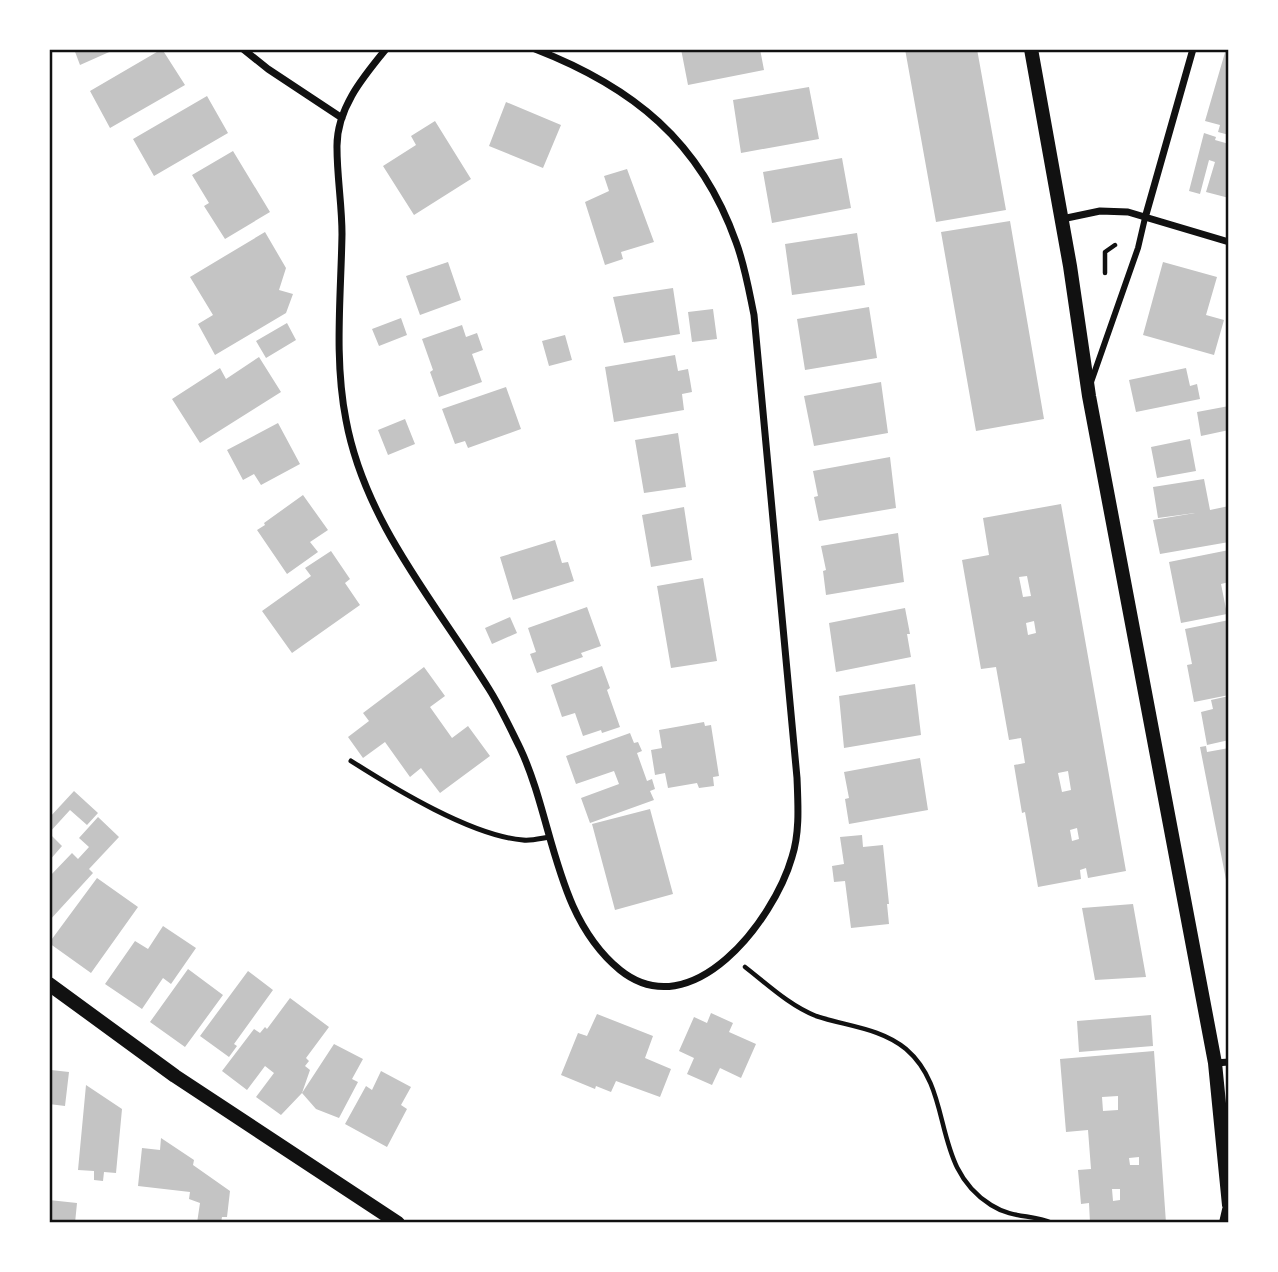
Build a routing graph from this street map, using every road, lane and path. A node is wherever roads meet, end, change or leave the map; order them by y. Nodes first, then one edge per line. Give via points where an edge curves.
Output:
1 (243, 49) edge
2 (386, 49) edge
3 (534, 49) edge
4 (1031, 49) edge
5 (1193, 49) edge
6 (342, 118) junction
7 (1145, 218) junction
8 (1062, 219) junction
9 (1229, 242) edge
10 (1115, 245) dead end
11 (1105, 273) dead end
12 (1088, 390) junction
13 (352, 761) dead end
14 (550, 837) junction
15 (745, 967) dead end
16 (49, 984) edge
17 (1222, 1062) edge
18 (1229, 1208) edge
19 (398, 1223) edge
20 (1052, 1223) edge
21 (1226, 1223) edge

1 - 6 street
2 - 6 street via 354,91
3 - 14 street via 593,75 649,113 697,163 737,243 754,316 798,806 792,857 757,926 719,965 673,985 651,985 631,978 597,947 577,915
4 - 8 main road
5 - 7 street
6 - 14 street via 337,147 342,212 339,356 354,454 401,556 499,705 522,753
7 - 8 street via 1109,211
7 - 9 street
7 - 12 street
8 - 12 main road
10 - 11 path via 1105,252
12 - 17 main road
13 - 14 lane via 398,791 487,832 524,840
15 - 20 path via 814,1015 874,1032 905,1048 928,1077 950,1152 975,1192 1005,1213
16 - 19 main road via 175,1076
17 - 18 main road
18 - 21 main road

